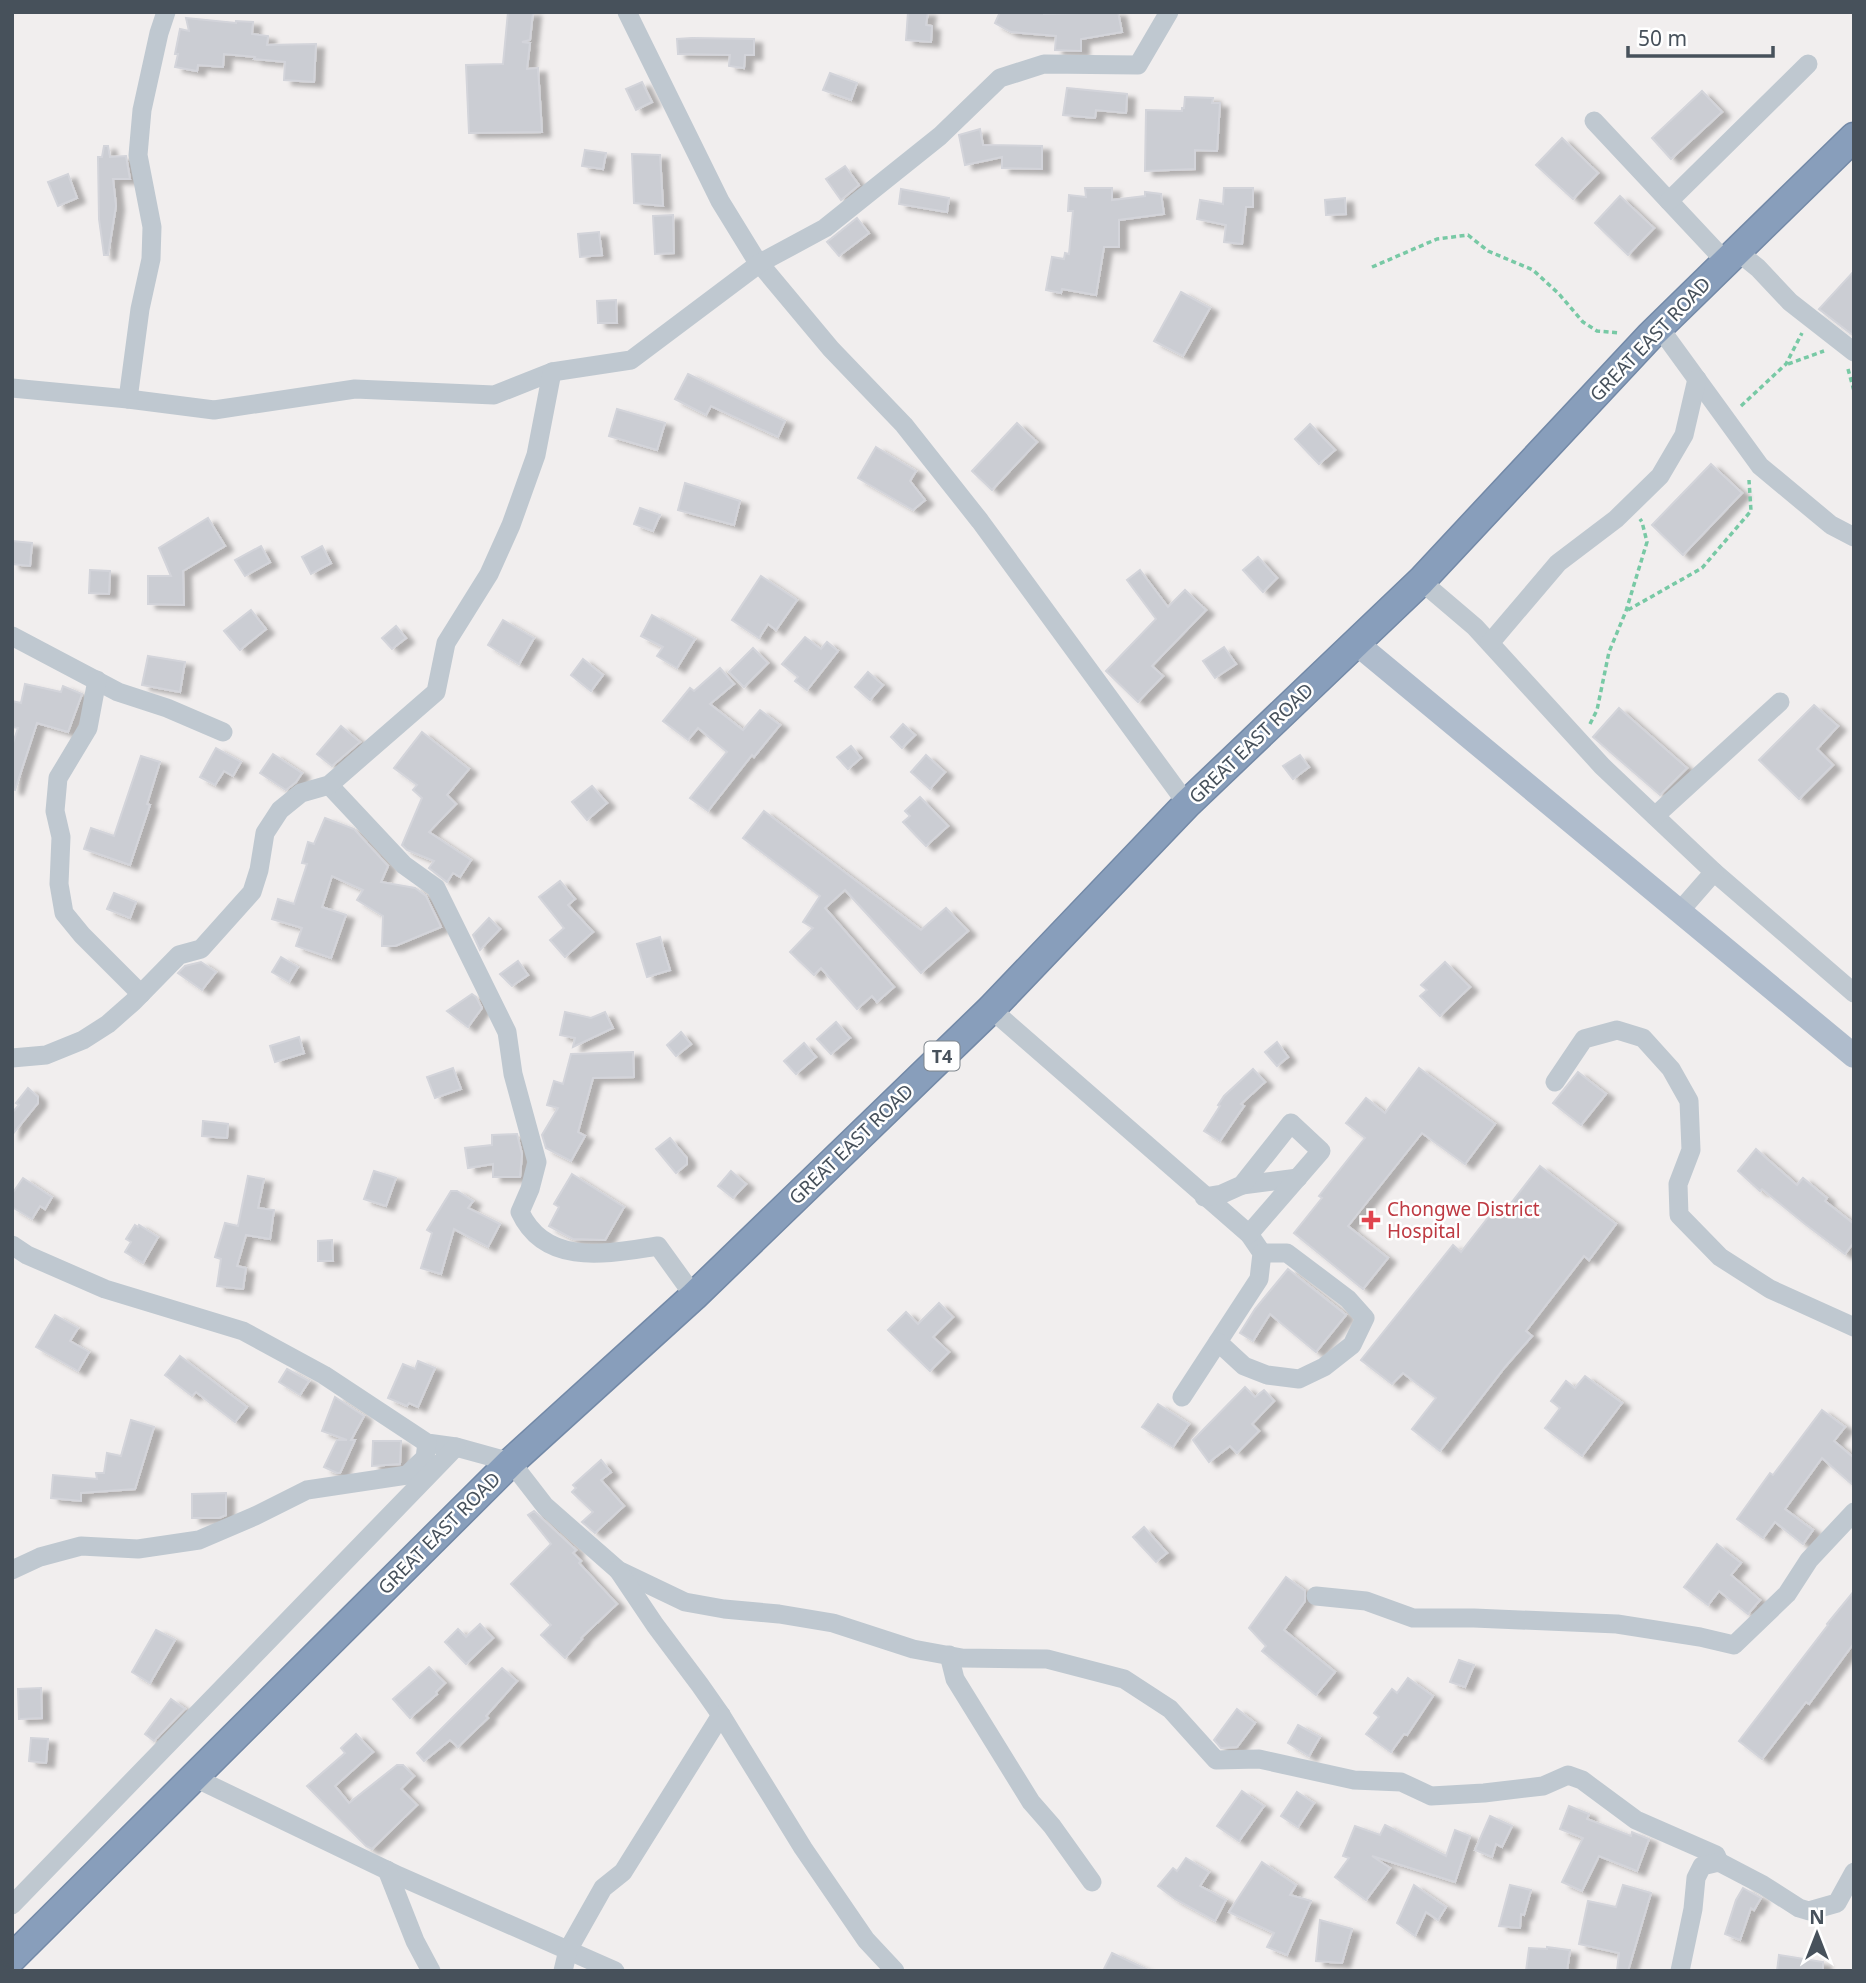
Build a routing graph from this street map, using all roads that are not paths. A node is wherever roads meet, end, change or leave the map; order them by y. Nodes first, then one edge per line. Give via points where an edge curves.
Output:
1 (166, 12) edge
2 (627, 12) edge
3 (1170, 12) edge
4 (1808, 64) dead end
5 (1594, 121) dead end
6 (1854, 137) edge
7 (1669, 201) junction
8 (1731, 256) junction
9 (760, 263) junction
10 (1655, 332) junction
11 (1849, 348) edge
12 (552, 372) junction
13 (1697, 379) junction
14 (12, 388) edge
15 (128, 398) junction
16 (1854, 537) edge
17 (1422, 581) junction
18 (12, 636) edge
19 (1356, 643) junction
20 (1489, 643) junction
21 (97, 680) junction
22 (1780, 702) dead end
23 (223, 732) dead end
24 (329, 785) junction
25 (1187, 804) junction
26 (1655, 816) junction
27 (1714, 872) junction
28 (1679, 912) junction
29 (1854, 993) edge
30 (141, 994) junction
31 (991, 1009) junction
32 (1854, 1056) edge
33 (12, 1058) edge
34 (1555, 1082) dead end
35 (1298, 1178) junction
36 (1242, 1185) junction
37 (1204, 1197) junction
38 (1249, 1234) junction
39 (12, 1245) edge
40 (1262, 1253) junction
41 (694, 1296) junction
42 (1854, 1326) edge
43 (1218, 1342) junction
44 (1182, 1396) dead end
45 (427, 1443) junction
46 (456, 1447) junction
47 (511, 1462) junction
48 (1854, 1512) edge
49 (12, 1570) edge
50 (618, 1570) junction
51 (1316, 1596) dead end
52 (949, 1655) junction
53 (721, 1715) junction
54 (193, 1777) junction
55 (1719, 1862) junction
56 (387, 1870) junction
57 (1854, 1872) edge
58 (1092, 1882) dead end
59 (12, 1905) edge
60 (568, 1950) junction
61 (12, 1958) edge
62 (431, 1971) edge
63 (563, 1971) edge
64 (615, 1971) edge
65 (895, 1971) edge
66 (1680, 1971) edge

1 - 15 street via 142,110 138,155 152,227 151,259
2 - 9 street via 720,201
3 - 9 street via 1138,65 1044,64 1000,79 940,136 825,228
4 - 7 street
5 - 7 street
6 - 8 highway, GREAT EAST ROAD / T4
7 - 8 street
8 - 10 highway, GREAT EAST ROAD / T4
8 - 11 street via 1758,268 1790,302
9 - 12 street via 631,360
9 - 25 street via 831,349 904,425 980,521
10 - 13 street
10 - 17 highway, GREAT EAST ROAD / T4
12 - 15 street via 494,395 355,388 214,410
12 - 24 street via 536,455 511,525 489,575 446,643 436,692
13 - 16 street via 1760,466 1831,525
13 - 20 street via 1684,435 1660,476 1616,519 1558,563
14 - 15 street
17 - 19 highway, GREAT EAST ROAD / T4
17 - 20 street
18 - 21 street
19 - 25 highway, GREAT EAST ROAD / T4
19 - 28 main road
20 - 26 street
21 - 23 street
21 - 30 street via 88,728 58,778 59,884 64,914
22 - 26 street
24 - 30 street via 301,793 280,810 265,833 252,892 201,949 178,955
24 - 41 street via 404,864 436,888 507,1032 513,1074 537,1162 520,1212 525,1222 554,1247 590,1255 658,1246
25 - 31 highway, GREAT EAST ROAD / T4
26 - 27 street
27 - 28 street
27 - 29 street
28 - 32 main road
30 - 33 street via 83,1040 46,1055
31 - 37 street
31 - 41 highway, GREAT EAST ROAD / T4
34 - 42 street via 1584,1039 1618,1030 1643,1038 1671,1069 1689,1101 1691,1150 1678,1184 1679,1215 1720,1257 1770,1289
35 - 36 street
35 - 36 street via 1321,1150 1291,1123
35 - 38 street
36 - 37 street
37 - 38 street
38 - 40 street
39 - 45 street via 105,1289 243,1331 324,1375
40 - 43 street via 1259,1279
40 - 43 street via 1287,1253 1348,1299 1365,1318 1352,1345 1299,1379 1244,1366
41 - 47 highway, GREAT EAST ROAD / T4
43 - 44 street
45 - 46 street
45 - 49 street via 425,1458 407,1475 307,1490 199,1540 138,1549 81,1546
46 - 47 street
46 - 59 street
47 - 50 street via 545,1506
47 - 54 highway, GREAT EAST ROAD / T4
48 - 51 street via 1809,1560 1787,1594 1734,1645 1616,1624 1413,1618 1366,1601
50 - 52 street via 685,1602 833,1623 913,1649
50 - 53 street
52 - 55 street via 1047,1659 1124,1679 1170,1709 1216,1760 1259,1759 1354,1780 1401,1782 1431,1796 1543,1786 1569,1775 1636,1821 1716,1855
52 - 58 street via 955,1679 1031,1802
53 - 60 street via 623,1872 603,1888
53 - 65 street via 866,1940
54 - 56 street
54 - 61 highway, GREAT EAST ROAD / T4
55 - 57 street via 1809,1911 1837,1903
55 - 66 street via 1702,1866 1696,1878
56 - 60 street
56 - 62 street
60 - 63 street
60 - 64 street

